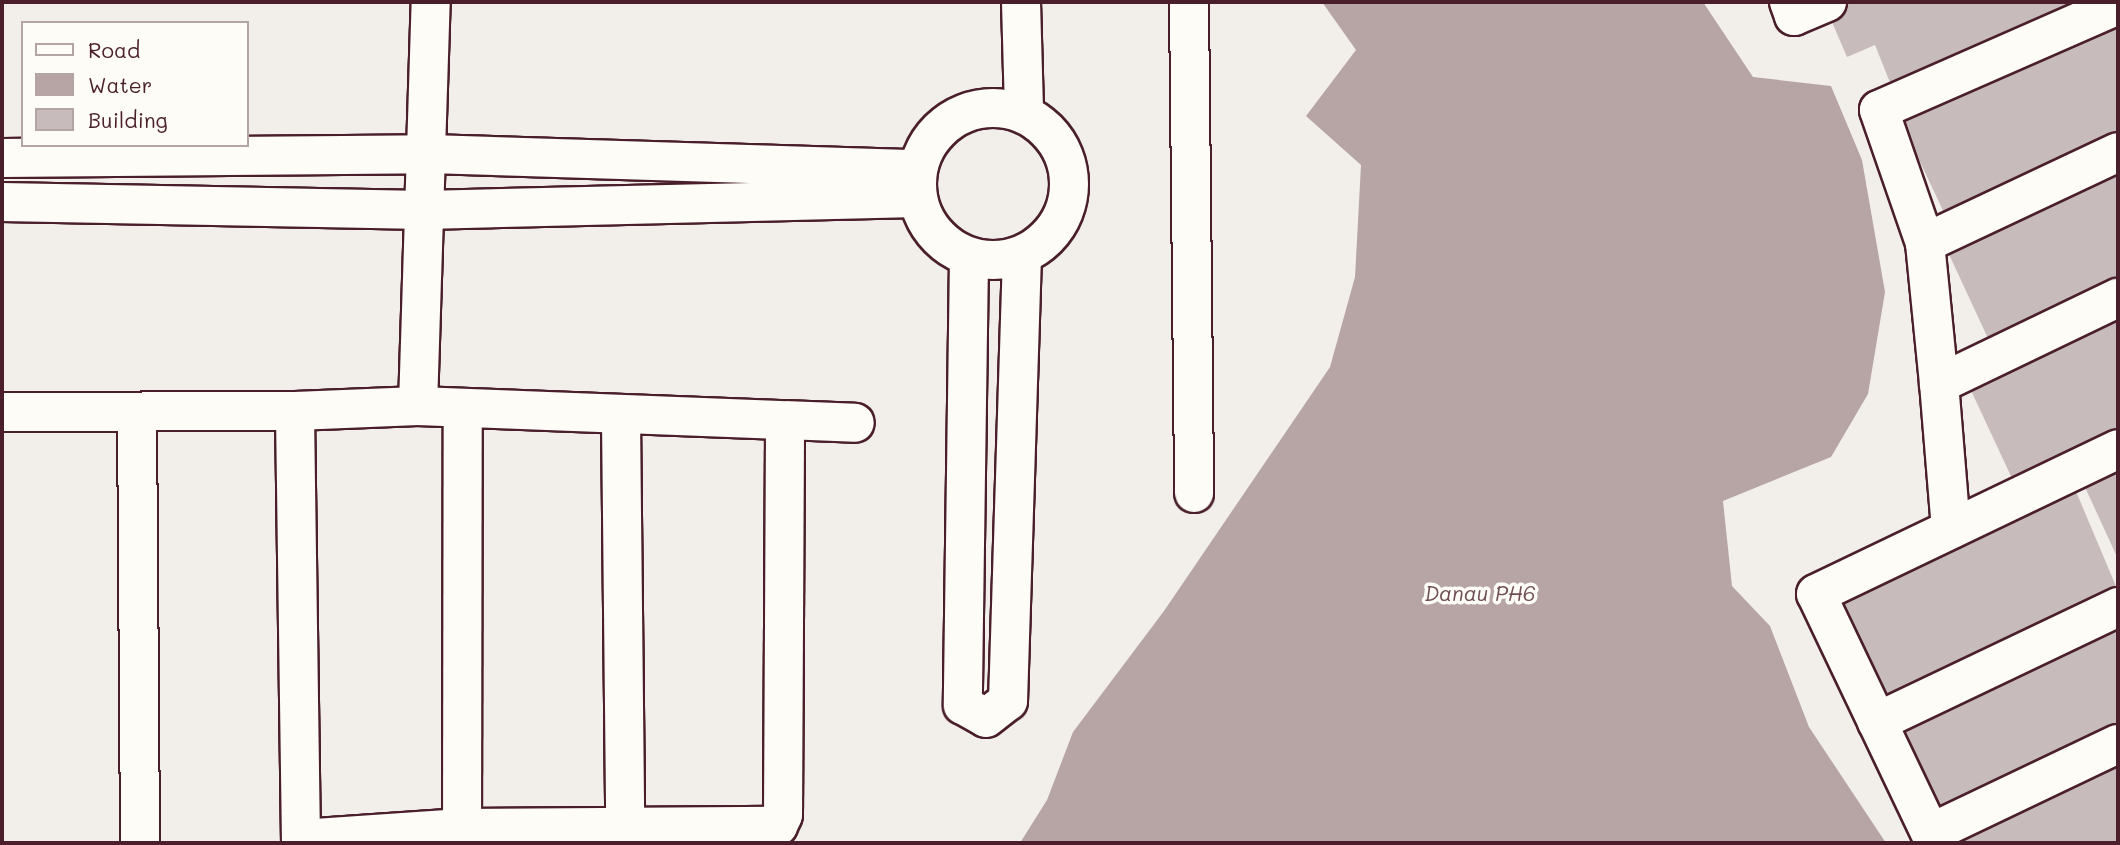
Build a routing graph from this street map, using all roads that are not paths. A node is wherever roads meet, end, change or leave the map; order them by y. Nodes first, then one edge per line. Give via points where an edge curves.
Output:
1 (430, 2) edge
2 (1021, 2) edge
3 (1189, 2) edge
4 (1789, 2) edge
5 (1827, 2) edge
6 (2118, 5) edge
7 (1024, 112) junction
8 (2118, 152) edge
9 (429, 155) junction
10 (2, 158) edge
11 (917, 184) junction
12 (2, 202) edge
13 (425, 210) junction
14 (1925, 243) junction
15 (1022, 257) junction
16 (969, 258) junction
17 (2118, 299) edge
18 (1939, 384) junction
19 (418, 406) junction
20 (463, 409) junction
21 (295, 411) junction
22 (2, 412) edge
23 (137, 412) junction
24 (621, 418) junction
25 (785, 421) junction
26 (855, 423) dead end
27 (2118, 449) edge
28 (1194, 493) dead end
29 (1951, 529) junction
30 (2118, 607) edge
31 (1877, 722) junction
32 (2118, 744) edge
33 (625, 827) junction
34 (462, 828) junction
35 (1933, 838) edge
36 (301, 841) edge
37 (140, 843) edge

1 - 9 street
2 - 7 street
3 - 28 street
4 - 5 street via 1794,16
6 - 14 street via 1879,110
7 - 11 street via 979,108 939,129
7 - 15 street via 1059,141 1071,184 1058,228
8 - 14 street
9 - 10 street
9 - 11 street
9 - 13 street
11 - 13 street
11 - 16 street via 934,236
12 - 13 street
13 - 19 street
14 - 18 street
15 - 16 street
15 - 16 street via 1008,701 986,718 962,705
17 - 18 street
18 - 29 street
19 - 20 street
19 - 21 street
20 - 24 street
20 - 34 street
21 - 23 street
21 - 36 street
22 - 23 street
23 - 37 street
24 - 25 street
24 - 33 street
25 - 26 street
25 - 33 street via 783,815 778,826 764,830
27 - 29 street
29 - 31 street via 1816,594
30 - 31 street
31 - 35 street
32 - 35 street
33 - 34 street
34 - 36 street

